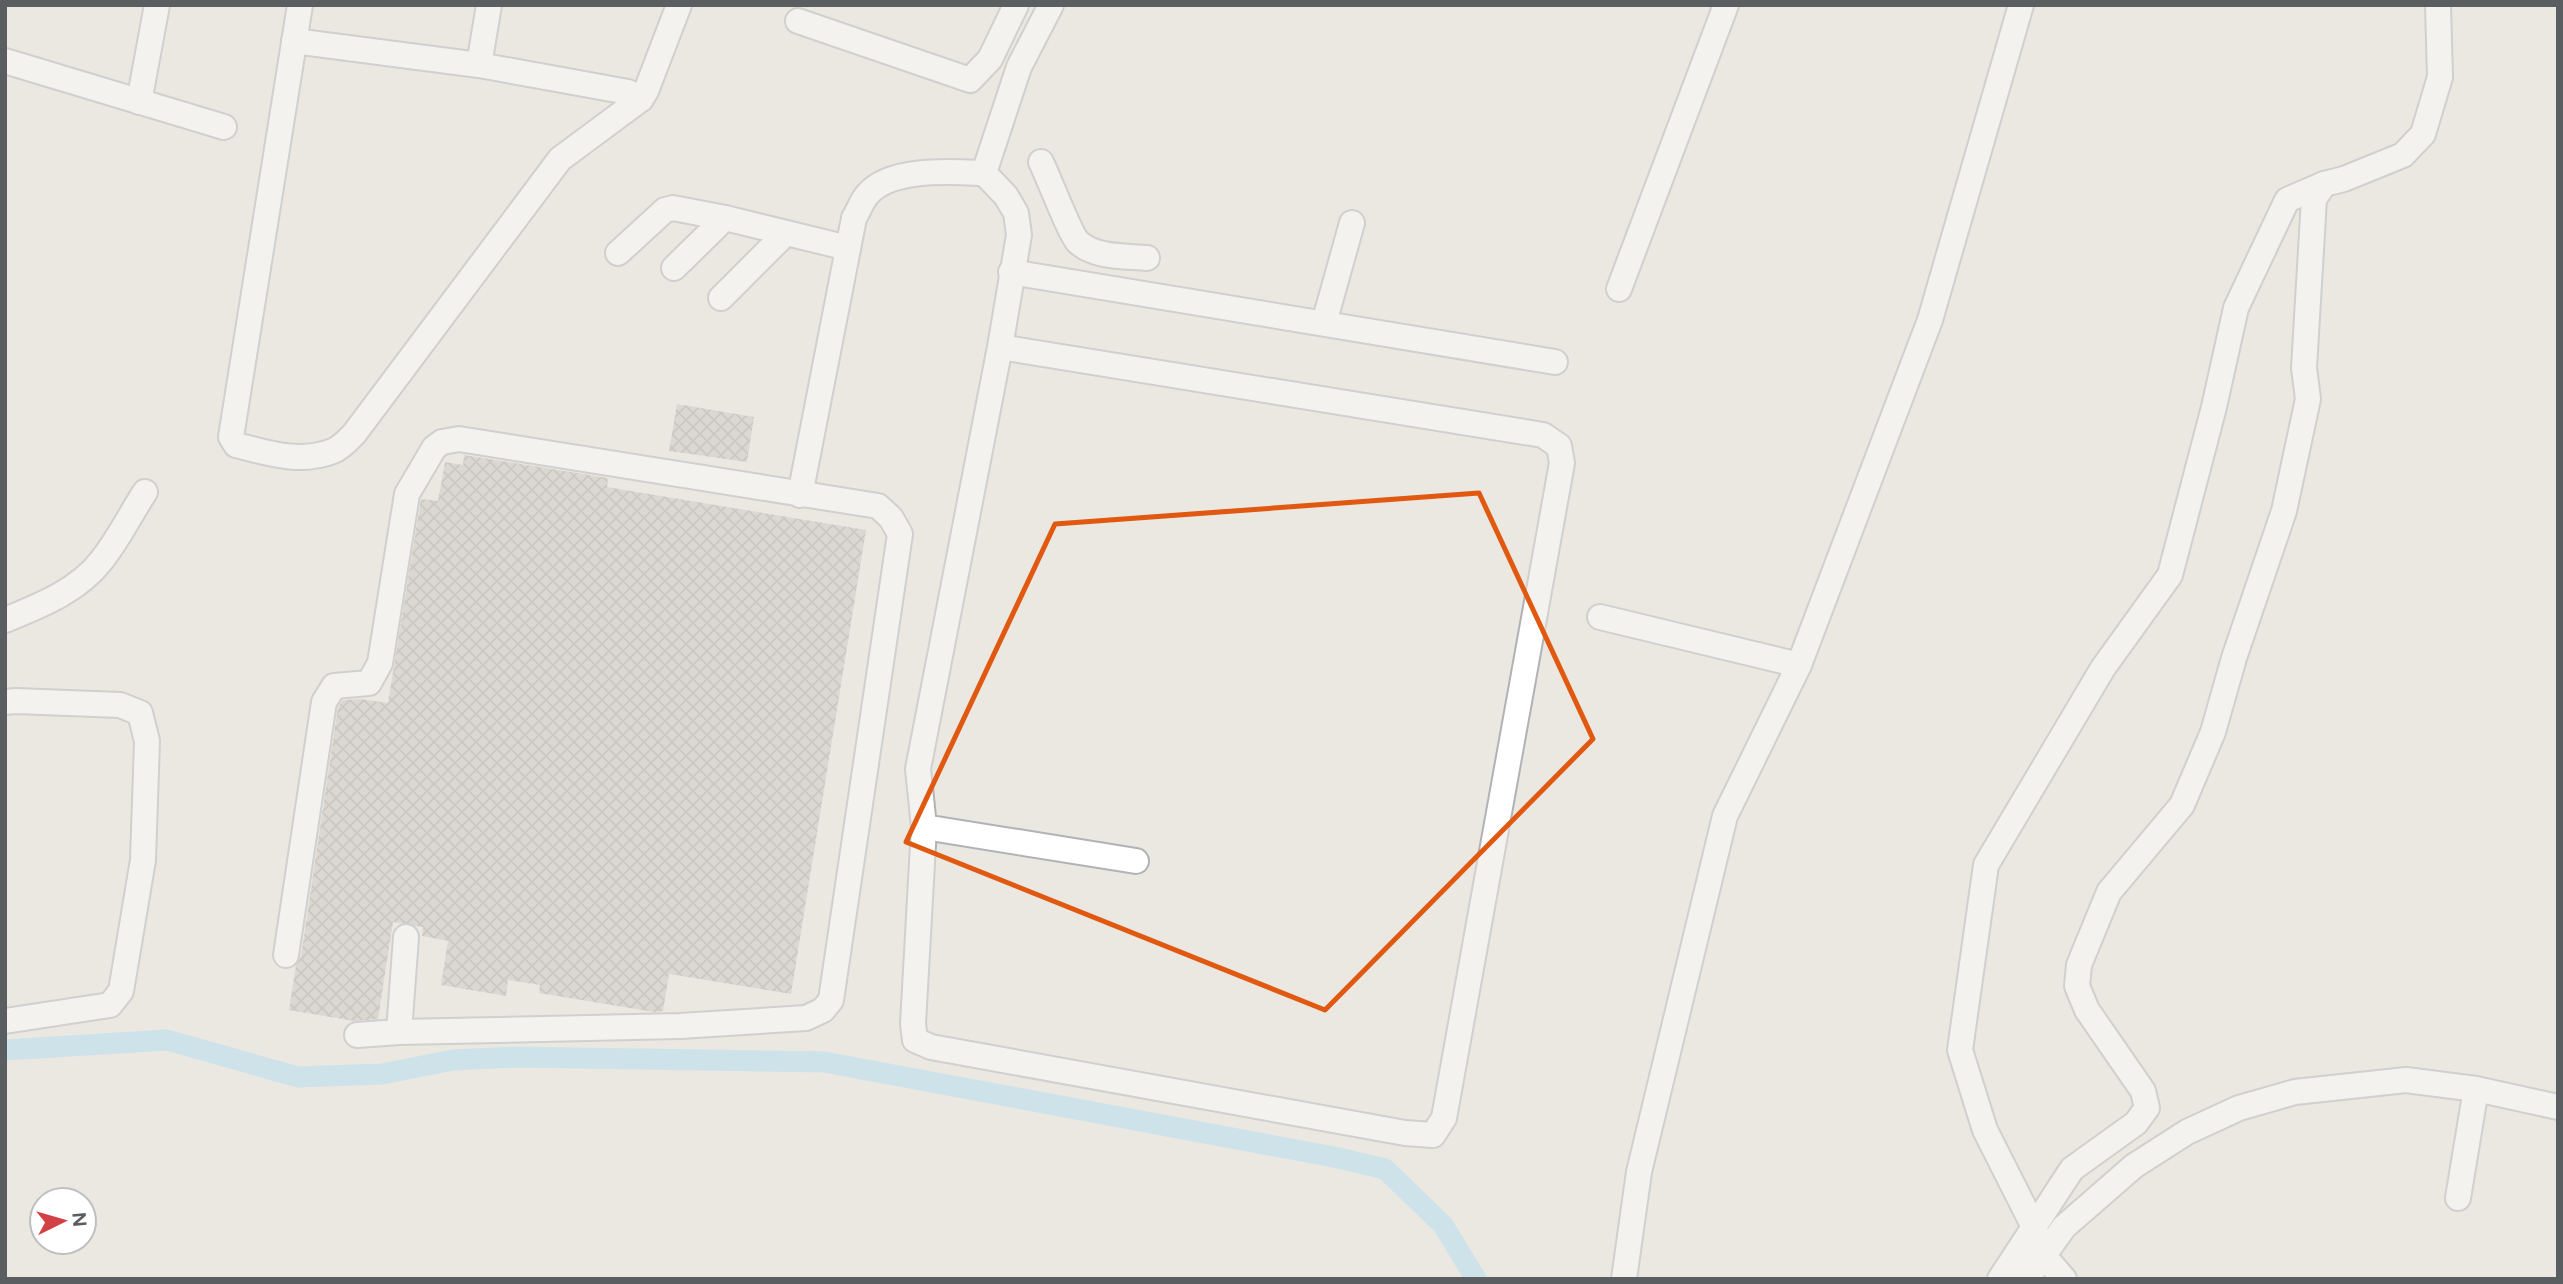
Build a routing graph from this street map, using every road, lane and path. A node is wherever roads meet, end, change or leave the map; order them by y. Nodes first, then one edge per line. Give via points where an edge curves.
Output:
1 (157, 5) edge
2 (300, 5) edge
3 (489, 5) edge
4 (679, 5) edge
5 (1016, 5) edge
6 (1051, 5) edge
7 (1726, 5) edge
8 (2021, 5) edge
9 (2438, 5) edge
10 (798, 21) dead end
11 (294, 41) junction
12 (5, 61) edge
13 (479, 65) junction
14 (641, 99) junction
15 (139, 102) junction
16 (224, 127) dead end
17 (1041, 162) dead end
18 (984, 173) junction
19 (2324, 184) junction
20 (725, 218) junction
21 (1352, 223) dead end
22 (786, 233) junction
23 (848, 248) junction
24 (1090, 250) junction
25 (618, 253) dead end
26 (1147, 258) dead end
27 (674, 268) dead end
28 (1012, 272) junction
29 (1084, 284) junction
30 (1619, 289) dead end
31 (721, 298) dead end
32 (1324, 324) junction
33 (1000, 347) junction
34 (1555, 362) dead end
35 (145, 492) dead end
36 (800, 495) junction
37 (1601, 617) dead end
38 (5, 620) edge
39 (1799, 665) junction
40 (5, 702) edge
41 (924, 827) junction
42 (1136, 861) dead end
43 (406, 937) dead end
44 (286, 955) dead end
45 (5, 1021) edge
46 (399, 1032) junction
47 (357, 1035) dead end
48 (2476, 1089) junction
49 (2558, 1107) edge
50 (2458, 1198) dead end
51 (2034, 1227) junction
52 (2044, 1256) junction
53 (1625, 1279) edge
54 (2000, 1279) edge
55 (2027, 1279) edge
56 (2064, 1279) edge

1 - 15 street
2 - 11 street
3 - 13 street
4 - 14 street
5 - 10 street via 990,59 970,80
6 - 18 street via 1019,67
7 - 30 street
8 - 39 street via 1930,320
9 - 19 street via 2440,77 2423,134 2403,155
11 - 13 street
11 - 14 street via 231,437 236,445 288,458 335,450 354,434 560,159
12 - 15 street
13 - 14 street via 628,92
15 - 16 street
17 - 24 street via 1077,241
18 - 23 street via 938,171 882,183 868,194 854,218
18 - 28 street via 1016,213 1019,235
19 - 51 street via 2287,200 2236,308 2169,575 2103,668 1986,865 1960,1050 1985,1130
19 - 51 street via 2314,200 2304,368 2308,399 2284,511 2213,732 2182,805 2109,892 2079,965 2077,986 2087,1010 2143,1091 2147,1108 2136,1123 2071,1169
20 - 22 street
20 - 25 street via 665,210
20 - 27 street
21 - 32 street
22 - 23 street
22 - 31 street
23 - 36 street
24 - 26 street
24 - 29 street
28 - 29 street
28 - 33 street
29 - 32 street
32 - 34 street
33 - 41 street via 918,769
33 - 41 street via 1543,435 1559,446 1562,463 1444,1118 1433,1135 1405,1133 931,1047 915,1040
35 - 38 street via 101,562 52,600
36 - 44 street via 459,439 434,448 407,494 380,663 369,683 334,686 324,702
36 - 46 street via 878,506 900,534 831,1000 823,1010 806,1017 680,1026
37 - 39 street
39 - 53 street via 1725,816 1639,1172
40 - 45 street via 120,705 140,713 148,741 142,860 121,991 110,1005
41 - 42 street
43 - 46 street
46 - 47 street
48 - 49 street
48 - 50 street
48 - 52 street via 2406,1080 2295,1092 2239,1108 2187,1132 2134,1166 2064,1227
51 - 52 street
51 - 54 street
52 - 55 street
52 - 56 street

